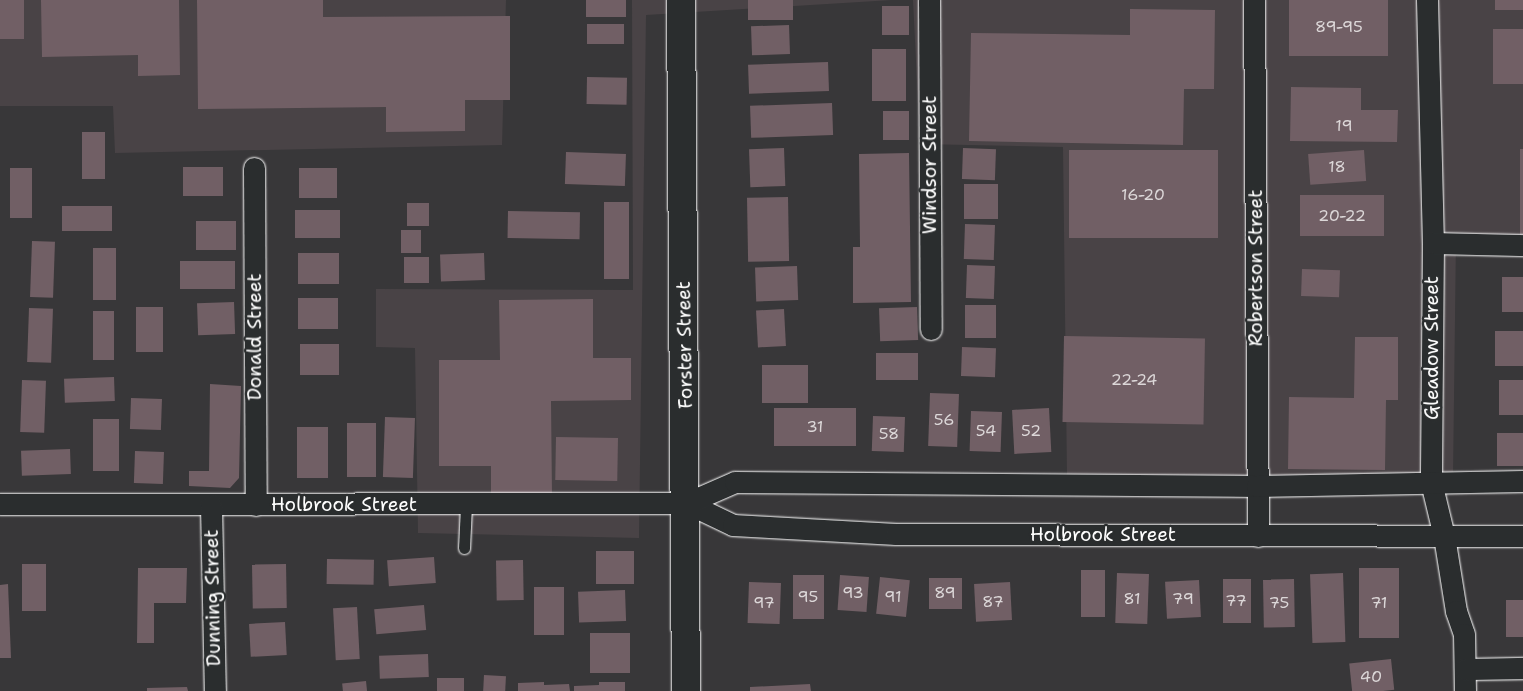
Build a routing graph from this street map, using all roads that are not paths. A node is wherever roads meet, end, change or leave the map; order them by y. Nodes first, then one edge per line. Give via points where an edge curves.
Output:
1 (681, 0) edge
2 (929, 0) edge
3 (1254, 0) edge
4 (1427, 0) edge
5 (254, 168) dead end
6 (1432, 243) junction
7 (1523, 245) edge
8 (931, 329) dead end
9 (1523, 481) edge
10 (1431, 482) junction
11 (1257, 486) junction
12 (687, 503) junction
13 (0, 504) edge
14 (256, 505) junction
15 (466, 505) junction
16 (211, 506) junction
17 (1258, 536) junction
18 (1444, 536) junction
19 (1523, 536) edge
20 (464, 548) dead end
21 (1523, 668) edge
22 (1465, 669) junction
23 (215, 691) edge
24 (686, 691) edge
25 (1465, 691) edge

1 - 12 street, Forster Street
2 - 8 street, Windsor Street
3 - 11 street, Robertson Street
4 - 6 street, Gleadow Street
5 - 14 street, Donald Street
6 - 7 street
6 - 10 street, Gleadow Street
9 - 10 street, Holbrook Street
10 - 11 street, Holbrook Street
10 - 18 street, Gleadow Street
11 - 12 street, Holbrook Street via 735,482
11 - 17 street, Robertson Street
12 - 15 street, Holbrook Street
12 - 17 street, Holbrook Street via 733,525 896,534
12 - 24 street, Forster Street
13 - 16 street, Holbrook Street
14 - 15 street, Holbrook Street
14 - 16 street, Holbrook Street
15 - 20 lane
16 - 23 street, Dunning Street
17 - 18 street, Holbrook Street
18 - 19 street, Holbrook Street
18 - 22 street, Gleadow Street via 1456,611 1464,634
21 - 22 street
22 - 25 street, Gleadow Street

